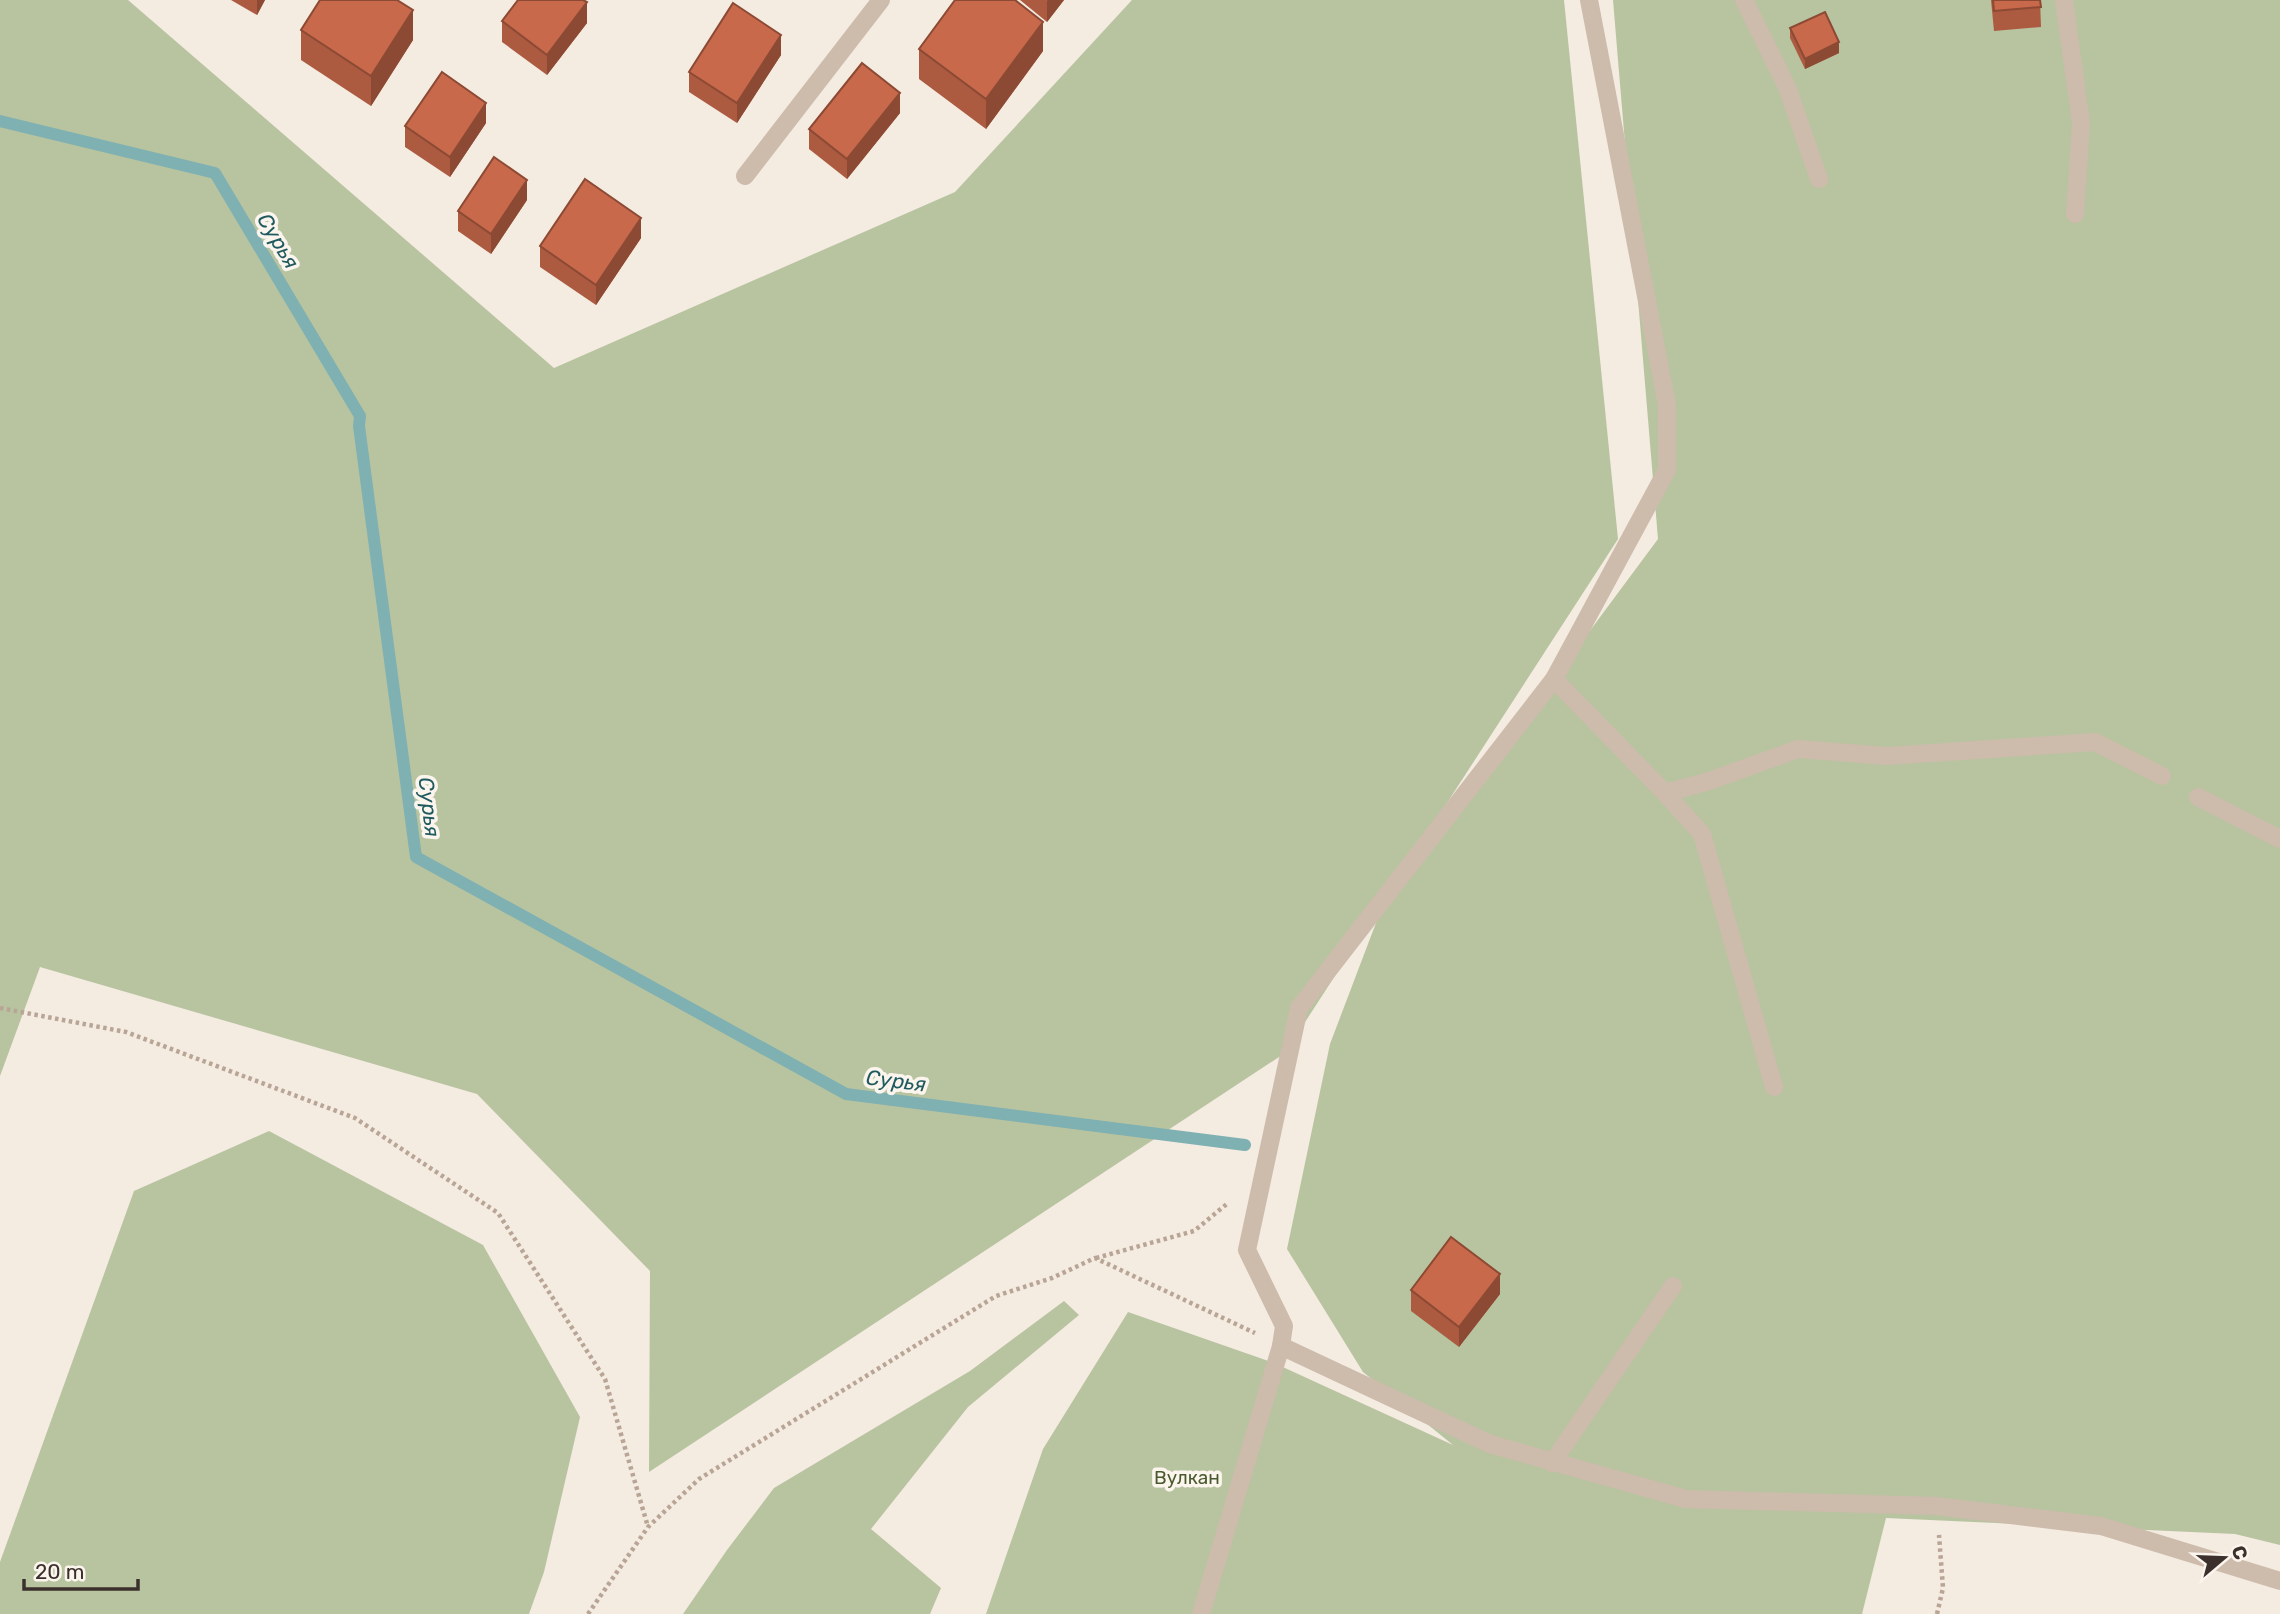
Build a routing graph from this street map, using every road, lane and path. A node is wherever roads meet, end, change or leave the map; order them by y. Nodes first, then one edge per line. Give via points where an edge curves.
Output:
1 (881, 0) edge
2 (1590, 0) edge
3 (1744, 0) edge
4 (2064, 0) edge
5 (745, 176) dead end
6 (1819, 178) dead end
7 (2075, 214) dead end
8 (1554, 679) junction
9 (2162, 775) dead end
10 (1665, 793) junction
11 (2198, 797) dead end
12 (2280, 839) edge
13 (0, 1008) edge
14 (1774, 1087) dead end
15 (1263, 1174) junction
16 (1095, 1258) junction
17 (1673, 1286) dead end
18 (1281, 1346) junction
19 (1552, 1463) junction
20 (1936, 1506) junction
21 (648, 1527) junction
22 (2280, 1581) edge
23 (588, 1614) edge
24 (1201, 1614) edge
25 (1937, 1614) edge

1 - 5 street
2 - 8 street via 1667,405 1667,470
3 - 6 street via 1787,86
4 - 7 street via 2081,123
8 - 10 street
8 - 15 street via 1299,1008
9 - 10 street via 2095,742 1887,756 1798,749
10 - 14 street via 1702,834
11 - 12 street
13 - 21 path via 127,1032 355,1118 498,1213 605,1379
15 - 16 path via 1194,1231
15 - 18 street via 1247,1250 1284,1326
16 - 18 path
16 - 21 path via 996,1296 699,1479
17 - 19 street
18 - 19 street via 1490,1444
18 - 24 street
19 - 20 street via 1686,1499
20 - 22 street via 2101,1526
20 - 25 path via 1943,1588
21 - 23 path

